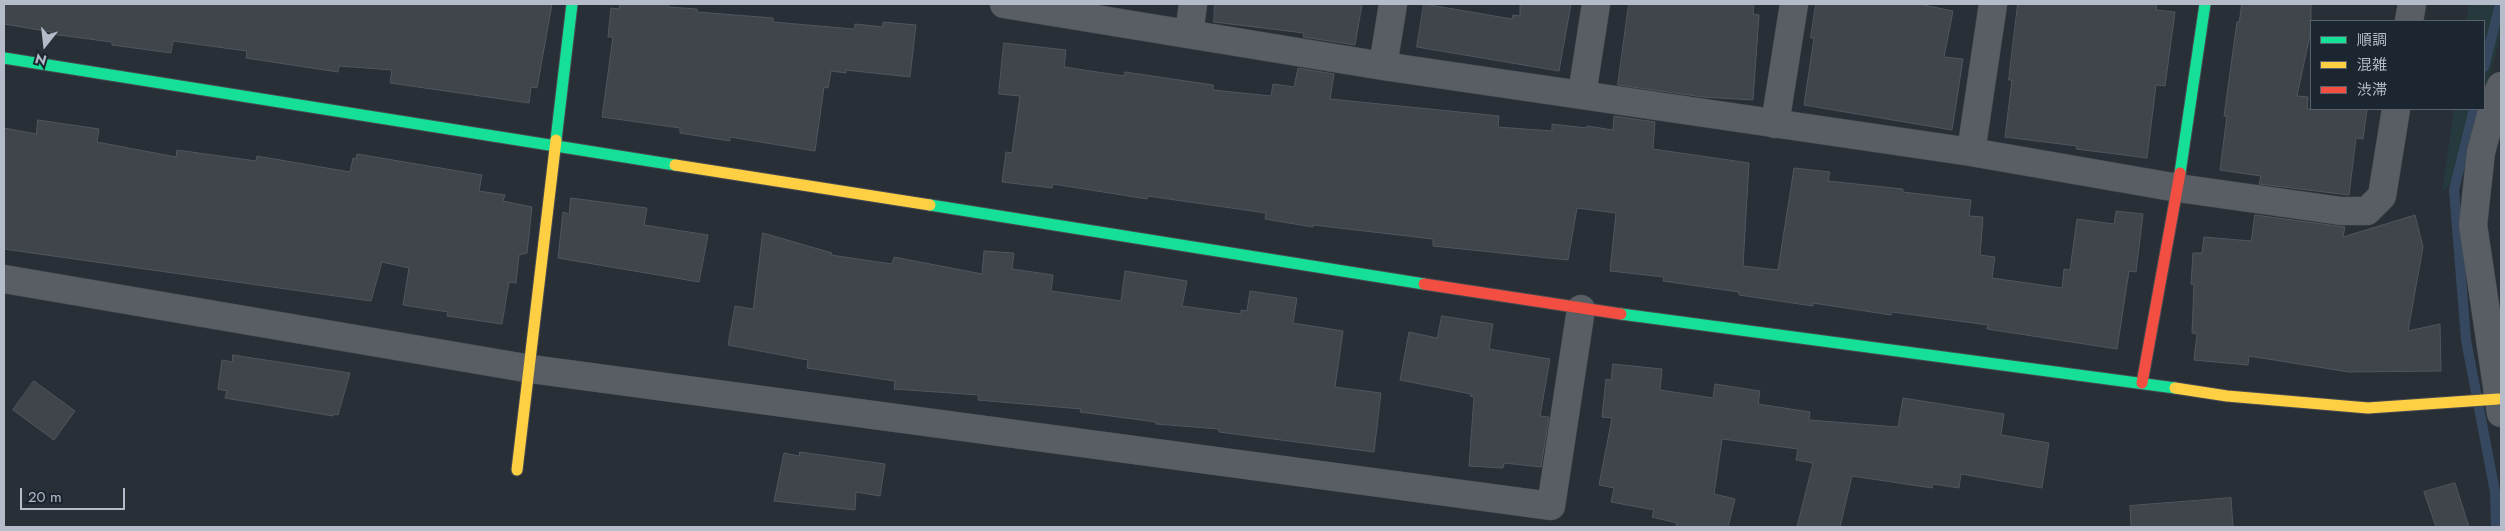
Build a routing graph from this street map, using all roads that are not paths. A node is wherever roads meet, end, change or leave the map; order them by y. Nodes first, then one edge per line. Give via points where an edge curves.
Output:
1 (572, 4) edge
2 (1004, 4) edge
3 (1193, 4) edge
4 (1393, 4) edge
5 (1596, 4) edge
6 (1794, 4) edge
7 (1993, 4) edge
8 (2205, 4) edge
9 (2412, 4) edge
10 (2409, 20) edge
11 (1189, 34) junction
12 (4, 58) edge
13 (1383, 66) junction
14 (2501, 86) edge
15 (1582, 94) junction
16 (2396, 110) edge
17 (1776, 124) junction
18 (555, 146) junction
19 (1970, 152) junction
20 (2178, 188) junction
21 (4, 279) edge
22 (1581, 308) junction
23 (531, 369) junction
24 (2142, 383) junction
25 (2496, 404) edge
26 (517, 470) dead end

1 - 18 street
2 - 11 street
3 - 11 street
4 - 13 street
5 - 15 street
6 - 17 street
7 - 19 street
8 - 20 street
9 - 10 street
11 - 13 street
12 - 18 street
13 - 15 street
14 - 25 street via 2481,152 2473,225
15 - 17 street
16 - 20 street via 2382,196 2367,212
17 - 19 street
18 - 22 street
18 - 23 street
19 - 20 street
20 - 24 street
21 - 23 street
22 - 23 street via 1551,506
22 - 24 street
23 - 26 street
24 - 25 street via 2226,396 2368,408 2464,401

